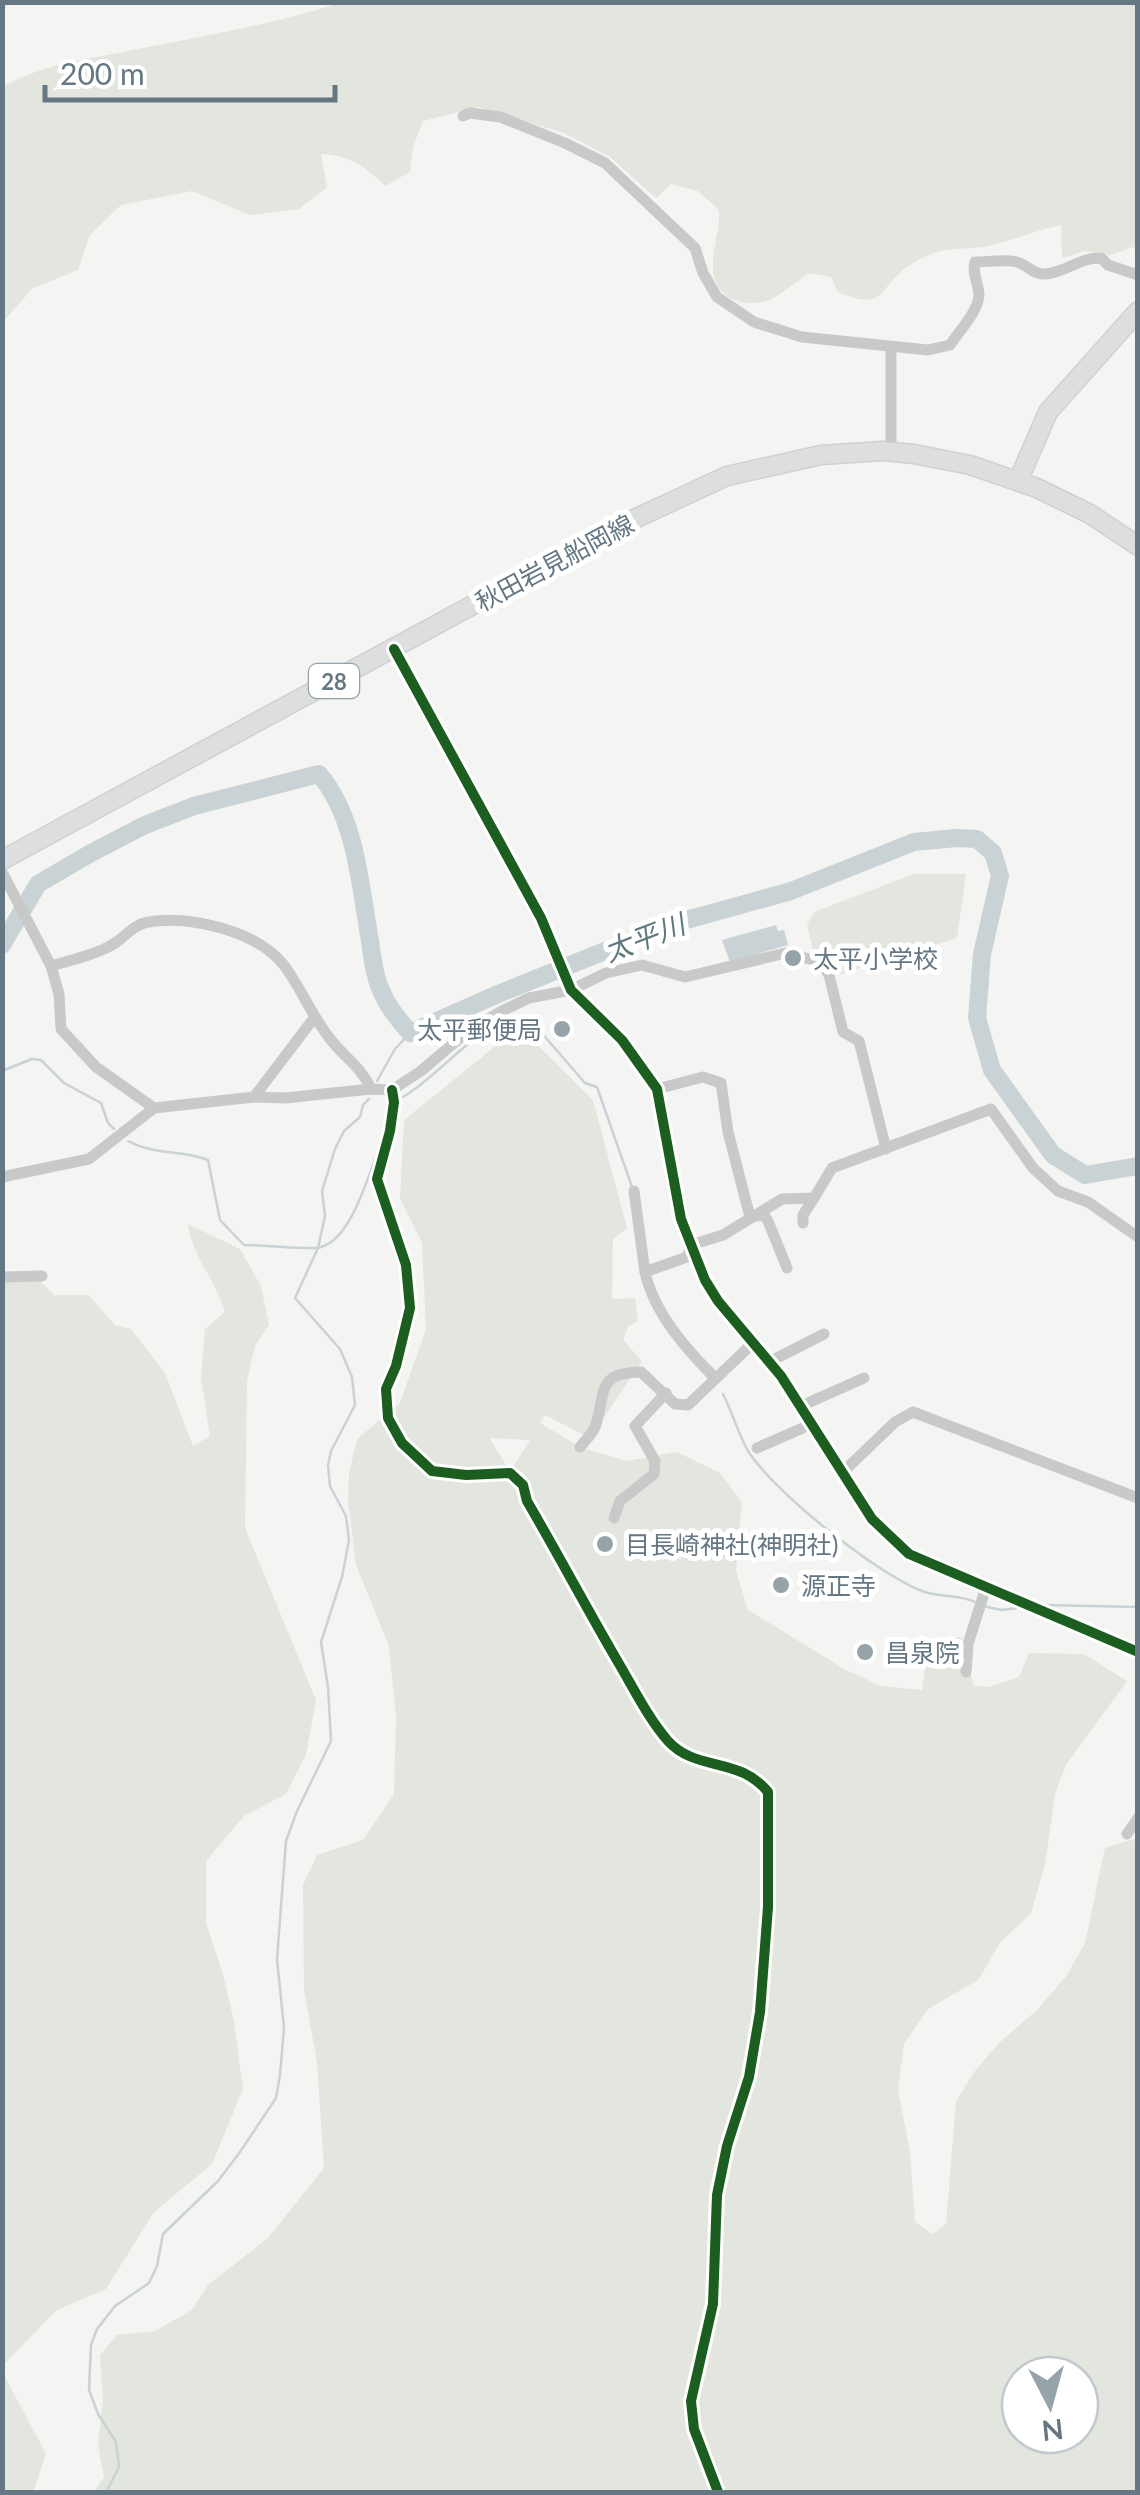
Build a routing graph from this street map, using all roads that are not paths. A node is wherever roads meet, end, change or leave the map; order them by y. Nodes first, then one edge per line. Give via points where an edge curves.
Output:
1 (463, 116) dead end
2 (1138, 275) edge
3 (1138, 312) edge
4 (890, 346) junction
5 (891, 452) junction
6 (1018, 481) junction
7 (1138, 546) edge
8 (394, 649) junction
9 (2, 860) edge
10 (2, 872) edge
11 (51, 966) junction
12 (570, 988) junction
13 (314, 1018) junction
14 (371, 1089) junction
15 (658, 1089) junction
16 (392, 1090) junction
17 (254, 1096) junction
18 (154, 1108) junction
19 (886, 1149) junction
20 (2, 1177) edge
21 (634, 1191) dead end
22 (814, 1198) junction
23 (750, 1217) junction
24 (802, 1223) dead end
25 (1138, 1237) edge
26 (691, 1246) junction
27 (786, 1268) dead end
28 (645, 1272) junction
29 (42, 1276) dead end
30 (2, 1277) edge
31 (824, 1334) dead end
32 (753, 1343) junction
33 (768, 1362) junction
34 (715, 1378) junction
35 (864, 1378) dead end
36 (666, 1393) junction
37 (801, 1406) junction
38 (812, 1424) junction
39 (580, 1447) dead end
40 (758, 1448) dead end
41 (842, 1473) junction
42 (1138, 1498) edge
43 (614, 1518) dead end
44 (981, 1598) junction
45 (1138, 1652) edge
46 (966, 1672) dead end
47 (1138, 1818) edge
48 (1127, 1834) dead end
49 (718, 2492) edge

1 - 4 street via 500,117 605,163 695,248 717,297 754,322 802,337
2 - 4 street via 1101,258 1048,274 1019,262 974,262 978,303 950,346
3 - 6 main road via 1048,412
4 - 5 street
5 - 6 main road, 秋田岩見船岡線 / 28
5 - 8 main road, 秋田岩見船岡線 / 28 via 818,456 727,476 615,528
6 - 7 main road, 秋田岩見船岡線 / 28 via 1090,514
8 - 9 main road, 秋田岩見船岡線 / 28
8 - 12 street via 556,948
10 - 11 street
11 - 13 street via 105,949 134,926 190,922 269,950
11 - 18 street via 62,1029 96,1067
12 - 15 street via 622,1040
12 - 16 street via 500,1012
12 - 19 street via 642,965 685,977 786,953 820,962 843,1032 859,1041
13 - 14 street via 363,1071
13 - 17 street
14 - 16 street
14 - 17 street
15 - 23 street via 702,1076 721,1083
15 - 26 street via 672,1184
16 - 49 street via 390,1131 376,1179 406,1265 410,1308 386,1388 388,1418 432,1471 510,1473 523,1485 594,1621 669,1742 683,1754 752,1776 768,1792 760,2012 750,2077 717,2195 713,2304 690,2400
17 - 18 street
18 - 20 street via 89,1158
19 - 22 street via 832,1168
19 - 25 street via 991,1110 1058,1191 1088,1202
21 - 28 street
22 - 23 street via 782,1199
22 - 24 street
23 - 26 street via 723,1236
23 - 27 street via 768,1220
26 - 28 street via 686,1257
26 - 32 street via 718,1301
28 - 34 street via 674,1331
29 - 30 street
31 - 33 street
32 - 33 street
32 - 34 street
33 - 37 street
34 - 36 street via 688,1405 675,1404
35 - 37 street
36 - 39 street via 642,1372 610,1379 595,1426
36 - 43 street via 635,1426 655,1461 654,1474 620,1501
37 - 38 street
38 - 40 street
38 - 41 street
41 - 42 street via 913,1412
41 - 44 street via 872,1518 909,1554
44 - 45 street via 1023,1602
44 - 46 street
47 - 48 street

